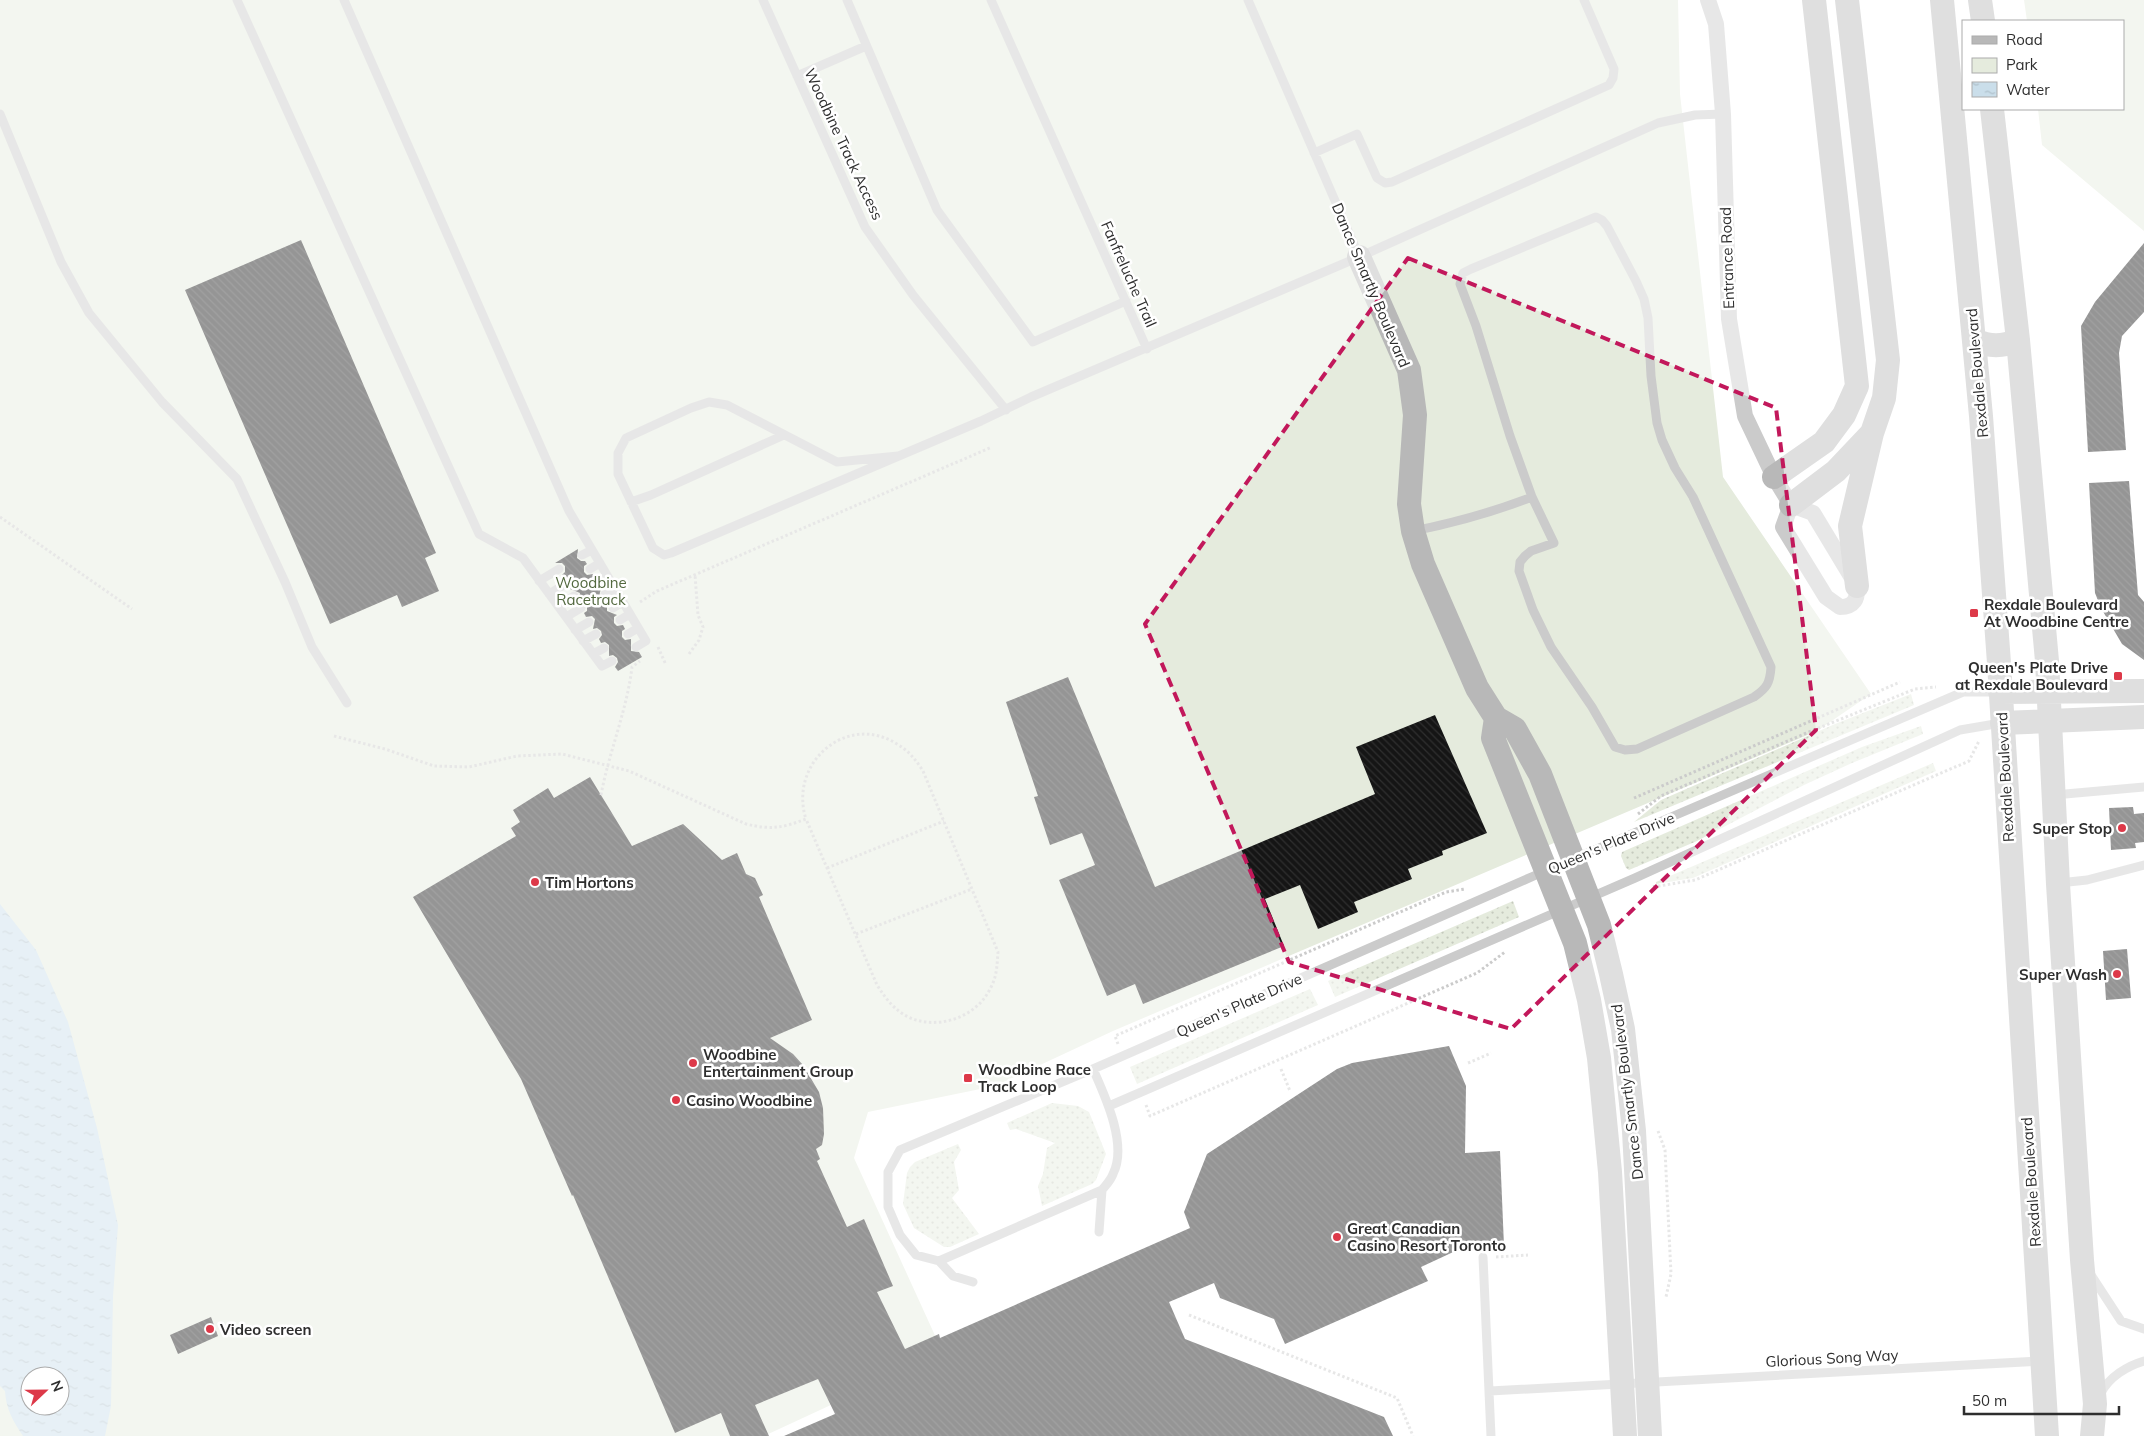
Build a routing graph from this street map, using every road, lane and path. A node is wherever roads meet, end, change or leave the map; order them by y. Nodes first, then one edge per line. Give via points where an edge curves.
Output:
1 (237, 0) edge
2 (344, 0) edge
3 (763, 0) edge
4 (847, 0) edge
5 (991, 0) edge
6 (1248, 0) edge
7 (1584, 0) edge
8 (1708, 0) edge
9 (1814, 0) edge
10 (1848, 0) edge
11 (1942, 0) edge
12 (1980, 0) edge
13 (1983, 20) edge
14 (866, 46) junction
15 (797, 76) junction
16 (1992, 110) edge
17 (0, 114) edge
18 (1723, 114) junction
19 (1314, 153) junction
20 (1359, 257) junction
21 (1126, 301) junction
22 (1974, 340) junction
23 (2018, 340) junction
24 (1147, 349) junction
25 (1006, 410) junction
26 (1872, 434) junction
27 (784, 435) junction
28 (992, 447) dead end
29 (898, 456) junction
30 (1774, 477) junction
31 (1532, 496) junction
32 (631, 502) junction
33 (1791, 505) junction
34 (0, 517) edge
35 (1413, 531) junction
36 (592, 550) junction
37 (582, 555) dead end
38 (600, 563) junction
39 (559, 569) dead end
40 (590, 569) dead end
41 (695, 574) junction
42 (608, 577) junction
43 (539, 581) junction
44 (567, 583) dead end
45 (598, 583) dead end
46 (1857, 586) junction
47 (615, 588) junction
48 (548, 594) junction
49 (605, 594) dead end
50 (574, 596) dead end
51 (623, 602) junction
52 (558, 606) junction
53 (581, 608) dead end
54 (613, 608) dead end
55 (132, 609) dead end
56 (642, 609) dead end
57 (630, 614) junction
58 (566, 617) junction
59 (620, 620) dead end
60 (589, 622) dead end
61 (638, 628) junction
62 (575, 630) junction
63 (596, 634) dead end
64 (628, 634) dead end
65 (583, 641) junction
66 (651, 641) junction
67 (636, 647) dead end
68 (604, 648) dead end
69 (658, 648) junction
70 (652, 653) dead end
71 (593, 654) junction
72 (689, 654) dead end
73 (645, 658) dead end
74 (612, 661) dead end
75 (666, 665) dead end
76 (1900, 682) dead end
77 (2144, 691) edge
78 (1963, 692) junction
79 (2000, 692) junction
80 (2048, 692) junction
81 (347, 702) dead end
82 (2144, 717) edge
83 (1496, 718) junction
84 (2050, 721) junction
85 (1995, 724) junction
86 (334, 736) dead end
87 (606, 765) junction
88 (2144, 788) edge
89 (601, 795) dead end
90 (2054, 795) junction
91 (1634, 798) dead end
92 (1634, 816) dead end
93 (806, 819) junction
94 (944, 821) junction
95 (1573, 858) junction
96 (2144, 865) edge
97 (828, 868) junction
98 (1546, 870) junction
99 (2058, 884) junction
100 (1471, 888) dead end
101 (972, 889) junction
102 (1648, 890) dead end
103 (1588, 898) junction
104 (1561, 909) junction
105 (856, 934) junction
106 (1506, 951) dead end
107 (1491, 1053) dead end
108 (1124, 1056) junction
109 (1468, 1063) dead end
110 (1093, 1069) junction
111 (1281, 1069) dead end
112 (1290, 1091) dead end
113 (1140, 1093) junction
114 (1109, 1106) junction
115 (1102, 1190) junction
116 (1099, 1232) dead end
117 (1528, 1255) dead end
118 (1502, 1256) dead end
119 (1483, 1257) dead end
120 (2082, 1260) junction
121 (939, 1261) junction
122 (974, 1282) dead end
123 (1189, 1315) dead end
124 (2144, 1329) edge
125 (2042, 1361) junction
126 (2144, 1361) edge
127 (1648, 1381) junction
128 (1623, 1383) junction
129 (1490, 1391) junction
130 (2095, 1404) junction
131 (1413, 1436) edge
132 (1492, 1436) edge
133 (1626, 1436) edge
134 (1650, 1436) edge
135 (2047, 1436) edge
136 (2092, 1436) edge

1 - 43 lane via 478,534 523,558
2 - 36 lane via 569,511
3 - 15 lane, Woodbine Track Access
4 - 14 lane
5 - 21 lane, Fanfreluche Trail
6 - 19 lane, Dance Smartly Boulevard
7 - 19 lane via 1614,68 1609,85 1392,182 1385,183 1377,178 1357,134
8 - 18 street, Entrance Road via 1716,24
9 - 30 main road via 1858,386 1844,414 1824,442
10 - 26 main road via 1888,360 1884,398
11 - 22 main road, Rexdale Boulevard
12 - 13 main road
14 - 15 lane
14 - 21 lane via 937,210 1033,342
15 - 25 lane, Woodbine Track Access via 865,227 913,295
16 - 23 main road
17 - 81 lane via 61,262 89,313 162,402 237,480 312,647
18 - 20 lane, Fanfreluche Trail via 1694,115 1658,123
18 - 30 street, Entrance Road via 1729,319 1745,416
19 - 20 lane, Dance Smartly Boulevard
20 - 24 lane, Fanfreluche Trail
20 - 35 main road, Dance Smartly Boulevard via 1409,370 1414,415 1409,504
21 - 24 lane, Fanfreluche Trail
22 - 23 main road via 1997,346
22 - 79 main road, Rexdale Boulevard
23 - 80 main road
24 - 25 lane
25 - 29 lane
26 - 33 main road via 1836,471
26 - 46 main road via 1850,526
27 - 29 lane via 837,462
27 - 32 lane
27 - 32 lane via 727,405 710,402 691,408 626,438 618,453 618,474
28 - 41 path
29 - 32 lane via 664,555 653,548
30 - 33 street, Entrance Road
31 - 31 lane via 1460,278 1471,269 1596,217 1607,226 1644,299 1660,432 1766,655 1770,667 1766,688 1637,749 1616,747 1551,647 1519,572 1520,562 1531,551 1554,543
31 - 35 lane via 1458,522
33 - 46 street via 1813,513
33 - 46 street via 1783,527 1826,597 1835,605 1847,607 1858,596
34 - 55 path
35 - 83 main road, Dance Smartly Boulevard via 1423,564 1477,688
36 - 37 lane
36 - 38 lane
38 - 40 lane
38 - 42 lane
39 - 43 lane
41 - 56 path via 639,601
41 - 72 path via 698,615 703,627
42 - 45 lane
42 - 47 lane
43 - 48 lane
44 - 48 lane
47 - 49 lane
47 - 51 lane
48 - 52 lane
50 - 52 lane
51 - 54 lane
51 - 57 lane
52 - 58 lane
53 - 58 lane
57 - 59 lane
57 - 61 lane
58 - 62 lane
60 - 62 lane
61 - 64 lane
61 - 66 lane
62 - 65 lane
63 - 65 lane
65 - 71 lane
66 - 67 lane
66 - 69 path
68 - 71 lane
69 - 70 path
69 - 75 path
71 - 74 lane via 602,666
73 - 87 path via 632,667 630,686
76 - 91 path
77 - 80 main road, Queen's Plate Drive
78 - 79 lane, Queen's Plate Drive
78 - 92 path via 1943,686 1914,689 1661,796
78 - 95 lane, Queen's Plate Drive
79 - 80 main road, Queen's Plate Drive
79 - 85 main road, Rexdale Boulevard
80 - 84 main road
82 - 84 main road
83 - 95 main road, Dance Smartly Boulevard via 1515,729 1540,774
83 - 98 main road, Dance Smartly Boulevard via 1493,738
84 - 85 main road
84 - 90 main road
85 - 102 path via 1969,761 1695,880
85 - 103 lane via 1960,730
85 - 125 main road, Rexdale Boulevard
86 - 87 path via 434,766 470,767 517,756 562,754
87 - 89 path
87 - 93 path via 629,771 746,824 782,828
88 - 90 lane
90 - 99 main road
93 - 94 path via 802,786 809,768 827,748 857,735 877,736 896,743 912,755
93 - 97 path
94 - 97 path
94 - 101 path
95 - 98 lane, Queen's Plate Drive
95 - 103 main road, Dance Smartly Boulevard
96 - 99 lane
97 - 105 path
98 - 104 main road, Dance Smartly Boulevard
98 - 108 lane, Queen's Plate Drive
99 - 120 main road
100 - 108 path via 1446,892 1115,1036
101 - 105 path
101 - 105 path via 998,952 997,972 990,990 978,1006 961,1017 942,1022 922,1021 904,1014 888,1001 877,985
103 - 104 lane
103 - 127 main road, Dance Smartly Boulevard via 1599,925 1623,1029 1634,1131
104 - 113 lane
104 - 128 main road, Dance Smartly Boulevard via 1576,948 1599,1058 1610,1172
106 - 113 path via 1477,973 1150,1116
107 - 109 path
108 - 110 lane, Queen's Plate Drive
110 - 114 lane
110 - 121 lane, Queen's Plate Drive via 900,1150 888,1172 888,1207 900,1235 916,1254
111 - 112 path
113 - 114 lane
114 - 115 lane via 1119,1152 1114,1174
115 - 116 lane
115 - 121 lane
117 - 118 path
119 - 129 lane
120 - 124 lane via 2121,1321
120 - 130 main road
121 - 122 lane via 953,1276
123 - 131 path via 1397,1398
125 - 127 lane, Glorious Song Way
125 - 135 main road, Rexdale Boulevard
126 - 130 lane via 2105,1384
127 - 128 lane, Glorious Song Way
127 - 134 main road, Dance Smartly Boulevard
128 - 129 lane, Glorious Song Way
128 - 133 main road, Dance Smartly Boulevard
129 - 132 lane
130 - 136 main road

